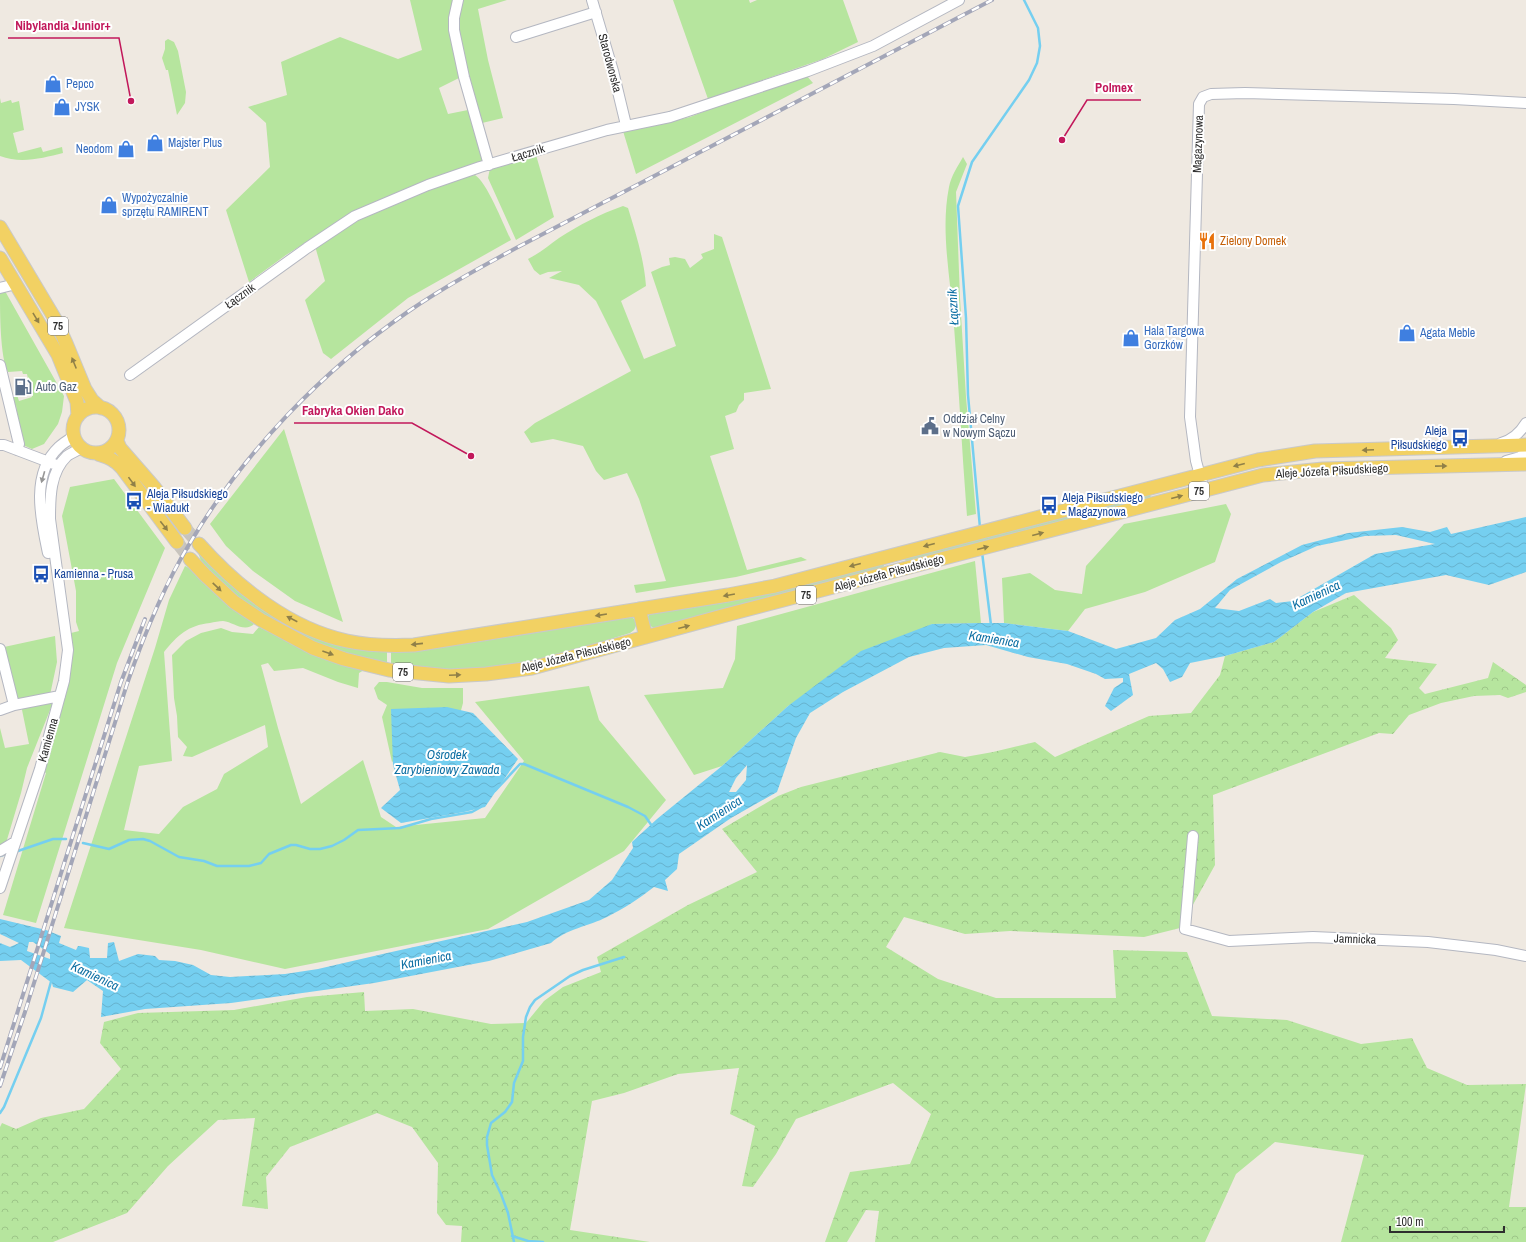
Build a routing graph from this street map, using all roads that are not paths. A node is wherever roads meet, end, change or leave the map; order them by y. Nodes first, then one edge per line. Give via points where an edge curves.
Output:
1 (458, 0) edge
2 (592, 0) edge
3 (959, 0) edge
4 (596, 12) junction
5 (516, 37) dead end
6 (1526, 103) edge
7 (626, 125) junction
8 (489, 165) junction
9 (0, 227) edge
10 (0, 258) edge
11 (16, 284) junction
12 (0, 288) edge
13 (0, 365) edge
14 (130, 375) dead end
15 (101, 408) junction
16 (78, 416) junction
17 (1526, 423) edge
18 (74, 436) junction
19 (117, 441) junction
20 (0, 445) edge
21 (1526, 445) edge
22 (1491, 446) junction
23 (81, 448) junction
24 (1403, 449) junction
25 (17, 450) junction
26 (98, 454) junction
27 (1526, 454) edge
28 (48, 463) junction
29 (1526, 464) edge
30 (1491, 465) junction
31 (59, 466) junction
32 (1402, 467) junction
33 (1199, 475) junction
34 (1157, 486) junction
35 (1204, 490) junction
36 (1161, 501) junction
37 (185, 528) tunnel mouth
38 (177, 542) tunnel mouth
39 (198, 544) tunnel mouth
40 (190, 559) tunnel mouth
41 (59, 587) junction
42 (639, 609) junction
43 (646, 637) junction
44 (0, 649) edge
45 (60, 696) junction
46 (14, 705) junction
47 (0, 710) edge
48 (1193, 836) dead end
49 (15, 842) junction
50 (0, 851) edge
51 (0, 888) edge
52 (1526, 956) edge

1 - 8 street via 454,30 464,77
2 - 4 street, Starodworska
3 - 7 street, Łącznik via 873,46 808,71 670,117
4 - 5 street
4 - 7 street, Starodworska
6 - 33 street, Magazynowa via 1245,93 1211,94 1203,97 1199,104 1190,417
7 - 8 street, Łącznik
8 - 14 street, Łącznik via 428,185 355,216
15 -> 9 main road, 75 via 85,389 55,319
10 - 11 main road, 75
11 - 12 street
11 -> 16 main road, 75 via 58,355 75,398
13 - 25 street via 19,444
15 - 16 main road via 87,409
15 - 19 main road, 75 via 110,411 116,418 119,432
16 - 18 main road, 75 via 73,427
17 - 22 street, Aleje Józefa Piłsudskiego via 1509,441
18 - 23 main road
18 - 28 street, Kamienna via 58,448
19 - 26 main road via 107,451
19 - 37 main road
20 - 25 street
21 - 22 main road, Aleje Józefa Piłsudskiego / 75
22 - 24 main road, Aleje Józefa Piłsudskiego / 75
23 - 26 main road
23 - 31 street, Kamienna via 68,456
24 - 32 main road
24 -> 33 main road, Aleje Józefa Piłsudskiego / 75 via 1315,451 1258,460
25 - 28 street
26 -> 38 main road via 116,461
27 - 30 street via 1520,458
28 - 31 street
28 -> 41 street, Kamienna via 42,479 40,511 54,580
29 - 30 main road, Aleje Józefa Piłsudskiego / 75
32 -> 30 main road, Aleje Józefa Piłsudskiego / 75
31 - 41 street, Kamienna via 53,481 50,519
32 - 35 main road, Aleje Józefa Piłsudskiego / 75 via 1323,469 1262,475
33 - 34 main road, Aleje Józefa Piłsudskiego / 75
33 - 35 street, Magazynowa
34 - 36 main road
34 -> 42 main road, Aleje Józefa Piłsudskiego / 75 via 775,586
36 -> 35 main road, Aleje Józefa Piłsudskiego / 75
43 -> 36 main road, Aleje Józefa Piłsudskiego / 75
42 -> 39 main road, Aleje Józefa Piłsudskiego / 75 via 414,644 364,644 330,636 287,617 246,590
40 -> 43 main road, Aleje Józefa Piłsudskiego / 75 via 224,594 261,620 313,648 344,660 389,670 449,676 501,672 532,668
41 - 45 street, Kamienna via 68,650
42 - 43 main road
44 - 46 street
45 - 46 street
45 - 49 street, Kamienna via 40,769
46 - 47 street
48 - 52 street, Jamnicka via 1185,929 1229,941 1313,937 1428,942
49 - 50 street
49 - 51 street, Kamienna

